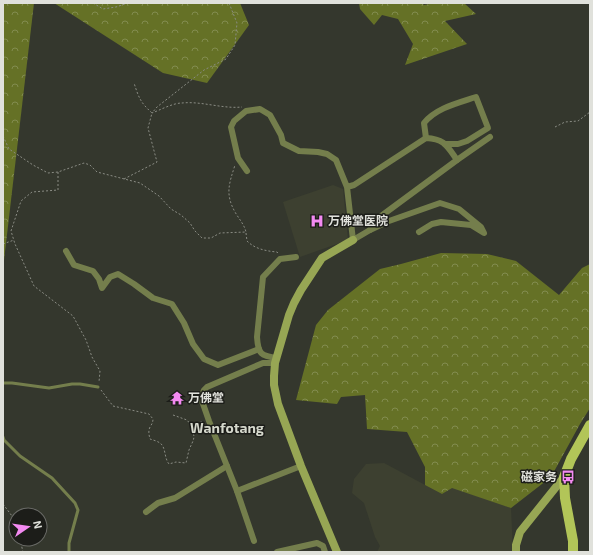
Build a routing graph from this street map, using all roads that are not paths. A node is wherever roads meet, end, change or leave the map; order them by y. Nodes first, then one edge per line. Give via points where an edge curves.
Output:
1 (490, 137) dead end
2 (426, 138) junction
3 (445, 144) junction
4 (456, 160) junction
5 (247, 171) dead end
6 (347, 187) junction
7 (370, 230) junction
8 (419, 232) dead end
9 (353, 240) junction
10 (66, 251) dead end
11 (296, 257) dead end
12 (259, 349) junction
13 (276, 360) junction
14 (3, 382) edge
15 (98, 387) road end
16 (590, 425) edge
17 (3, 437) edge
18 (227, 466) junction
19 (301, 466) junction
20 (564, 477) junction
21 (237, 491) junction
22 (146, 512) dead end
23 (254, 541) dead end
24 (69, 552) edge
25 (277, 552) edge
26 (325, 552) edge
27 (337, 552) edge
28 (516, 552) edge
29 (573, 552) edge

1 - 4 street
2 - 3 street via 434,138
2 - 3 street via 424,123 428,118 452,105 476,97 488,128 467,141
2 - 6 street
3 - 4 street
4 - 7 street via 373,222
5 - 6 street via 238,158 231,127 246,110 260,108 270,115 283,143 299,151 327,154 336,160
6 - 9 street
7 - 8 street via 440,203 459,208 481,227 484,233 471,225 441,222
7 - 9 street
9 - 13 street via 322,258 313,271 294,303
10 - 12 street via 74,265 93,271 102,288 110,277 118,274 153,298 172,304 204,359 218,365
11 - 12 street via 280,259 263,277 257,337
12 - 13 street via 264,356
13 - 18 street via 263,363 204,390 201,398
13 - 19 street via 274,386 278,404
14 - 15 lane via 49,388 72,384
16 - 20 main road
17 - 24 lane via 20,456 52,478 75,503 78,510
18 - 21 street
18 - 22 street via 175,498 158,503
19 - 21 street
19 - 27 street
20 - 28 street via 520,532
20 - 29 main road
21 - 23 street
25 - 26 street via 316,543 323,546

